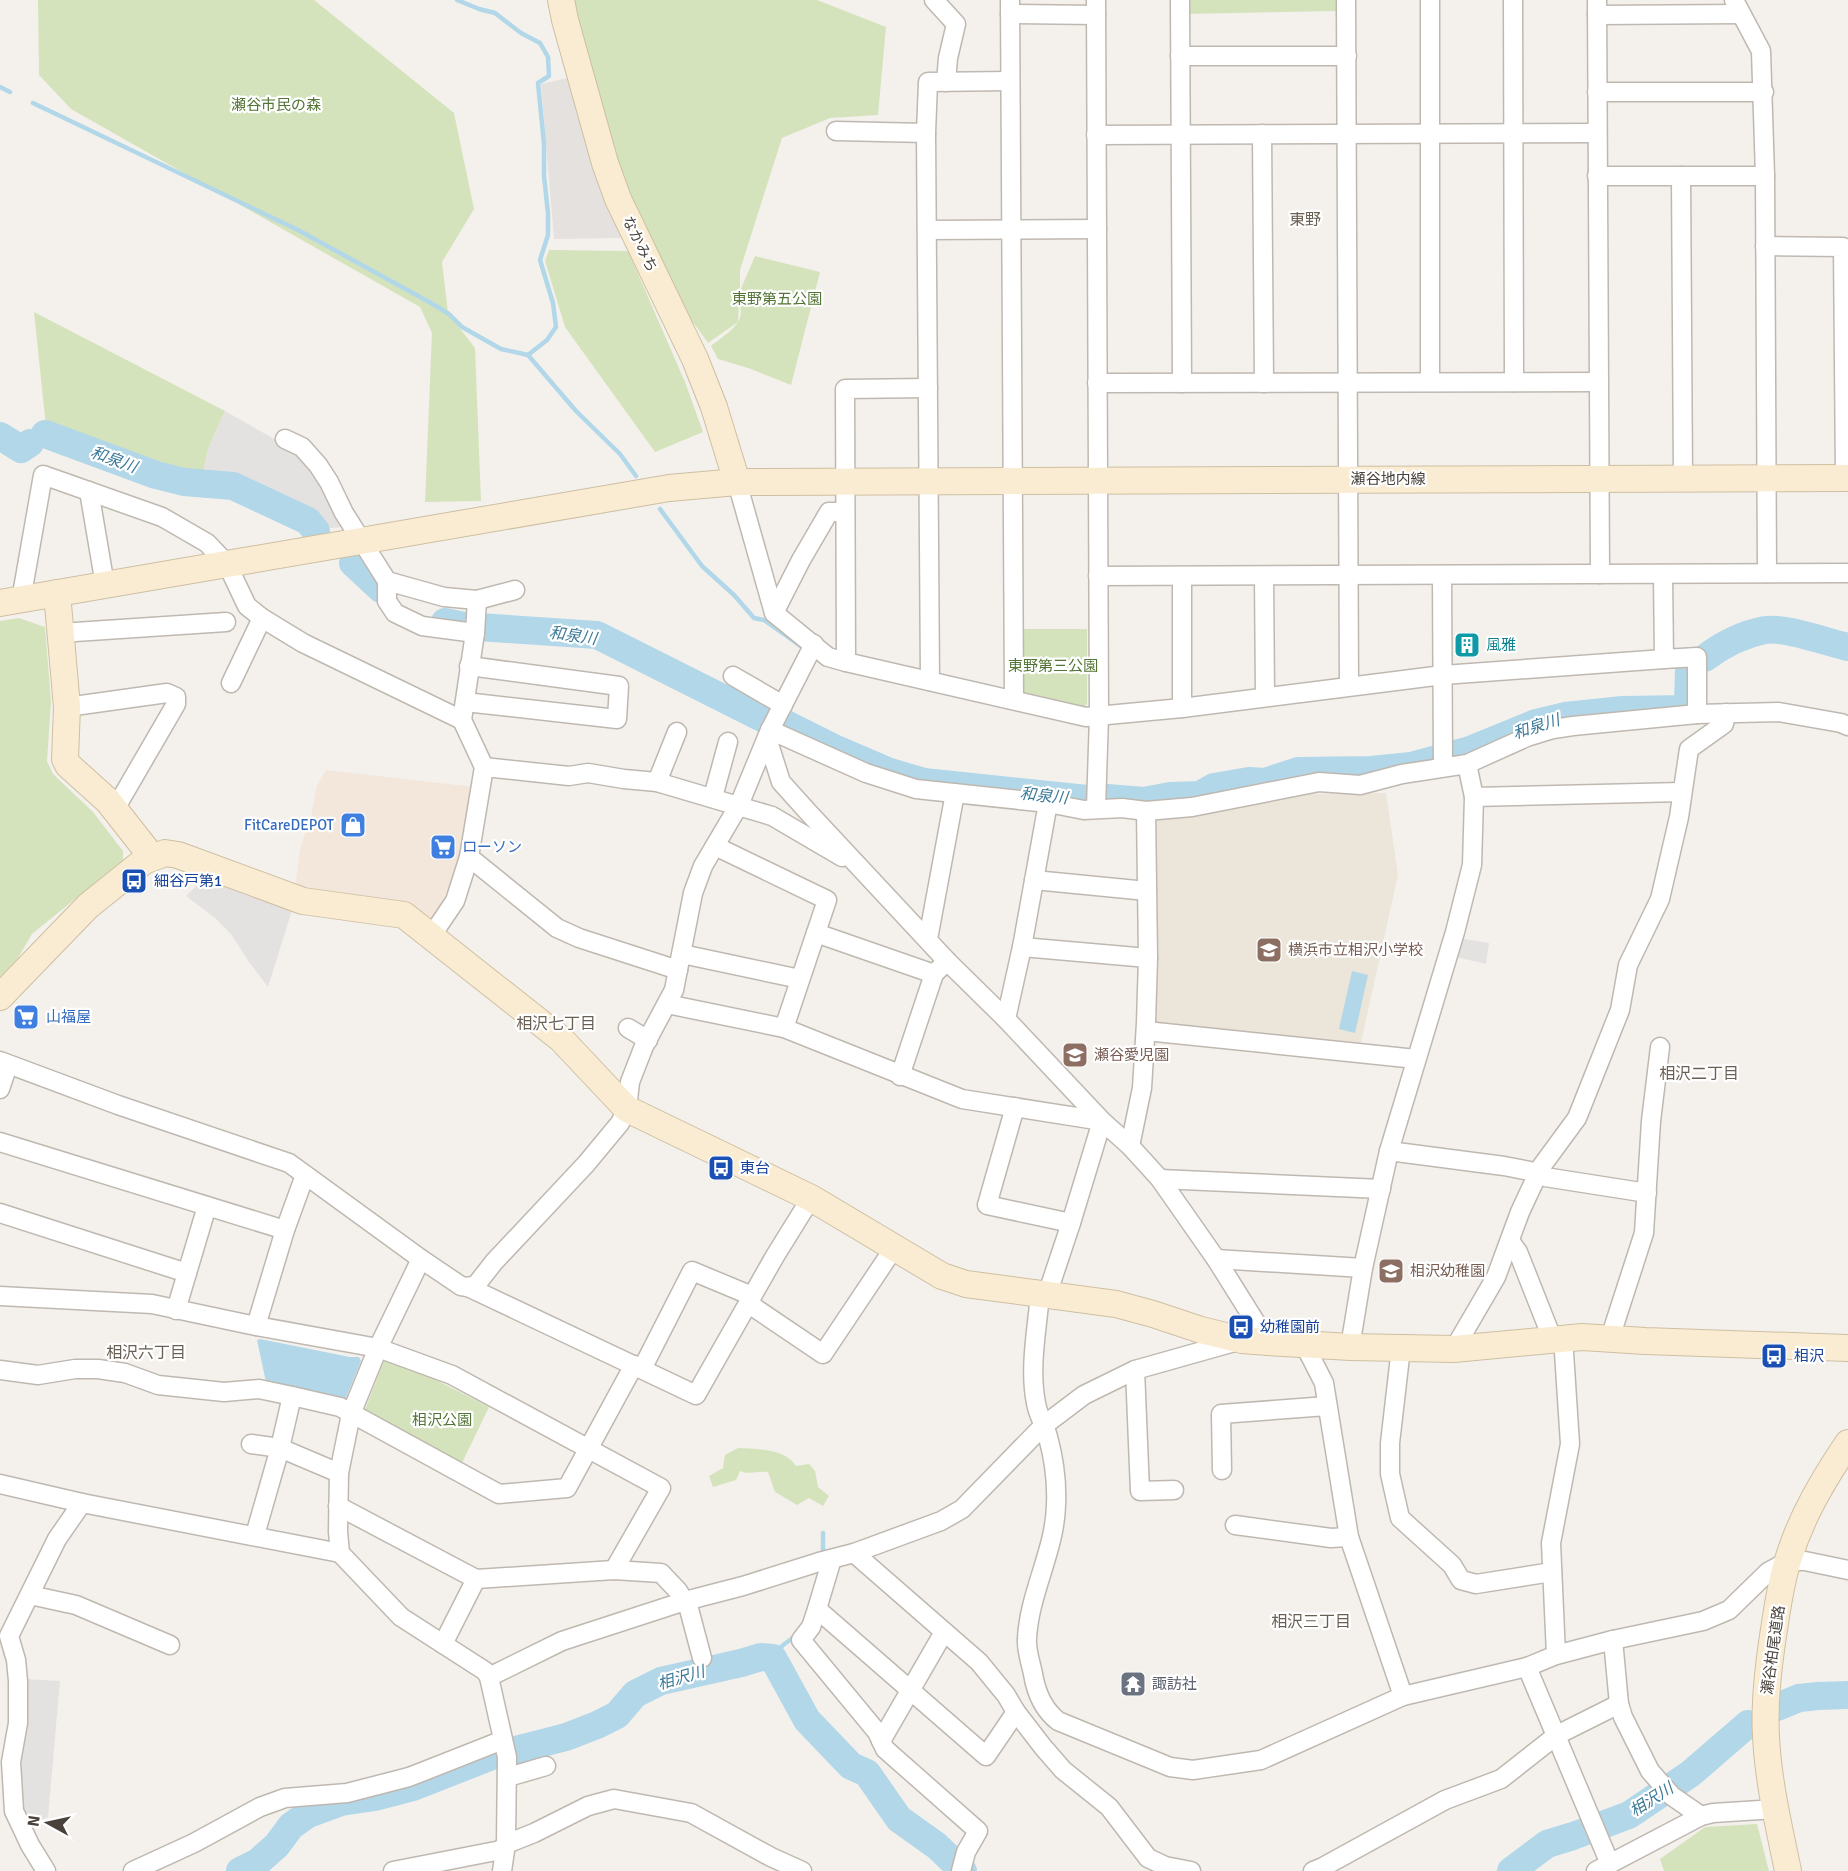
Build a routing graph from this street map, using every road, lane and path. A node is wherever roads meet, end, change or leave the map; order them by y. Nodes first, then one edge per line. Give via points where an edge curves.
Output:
1 (561, 0) edge
2 (934, 0) edge
3 (1180, 0) edge
4 (1346, 0) edge
5 (1430, 0) edge
6 (1513, 0) edge
7 (1010, 7) edge
8 (1096, 7) edge
9 (1737, 7) edge
10 (1597, 8) edge
11 (1180, 56) junction
12 (1347, 56) junction
13 (1010, 81) junction
14 (946, 82) junction
15 (1597, 92) junction
16 (1764, 92) junction
17 (836, 131) dead end
18 (926, 133) junction
19 (1514, 133) junction
20 (1597, 133) junction
21 (1262, 134) junction
22 (1347, 134) junction
23 (1430, 134) junction
24 (1096, 135) junction
25 (1180, 135) junction
26 (1598, 176) junction
27 (1681, 176) junction
28 (1765, 176) junction
29 (1097, 229) junction
30 (927, 230) junction
31 (1011, 230) junction
32 (1765, 246) junction
33 (1846, 303) edge
34 (1348, 382) junction
35 (1431, 382) junction
36 (1514, 382) junction
37 (1598, 382) junction
38 (1097, 383) junction
39 (1182, 383) junction
40 (1263, 383) junction
41 (928, 388) junction
42 (285, 439) dead end
43 (1599, 478) junction
44 (1683, 478) junction
45 (1766, 478) junction
46 (1846, 478) edge
47 (1348, 479) junction
48 (1098, 480) junction
49 (929, 481) junction
50 (1013, 481) junction
51 (737, 482) junction
52 (844, 482) junction
53 (89, 491) junction
54 (844, 512) junction
55 (363, 542) junction
56 (227, 564) junction
57 (1767, 573) junction
58 (1848, 573) edge
59 (1600, 574) junction
60 (1663, 574) junction
61 (1348, 575) junction
62 (1442, 575) junction
63 (1098, 576) junction
64 (1182, 576) junction
65 (1264, 576) junction
66 (387, 580) junction
67 (105, 585) junction
68 (515, 590) dead end
69 (57, 593) junction
70 (477, 600) junction
71 (10, 602) edge
72 (774, 613) junction
73 (262, 618) junction
74 (226, 621) dead end
75 (475, 628) junction
76 (60, 633) junction
77 (814, 644) junction
78 (1664, 659) junction
79 (846, 663) junction
80 (469, 666) junction
81 (1443, 675) junction
82 (733, 676) dead end
83 (930, 681) junction
84 (231, 683) dead end
85 (1349, 686) junction
86 (1265, 697) junction
87 (1014, 700) junction
88 (67, 707) junction
89 (1182, 708) junction
90 (464, 711) junction
91 (1726, 713) junction
92 (1697, 714) junction
93 (1099, 716) junction
94 (774, 722) junction
95 (1848, 726) edge
96 (677, 732) dead end
97 (728, 742) dead end
98 (1443, 760) junction
99 (1467, 764) junction
100 (484, 767) junction
101 (657, 782) junction
102 (955, 792) junction
103 (1682, 792) junction
104 (713, 797) junction
105 (1474, 797) junction
106 (1096, 802) junction
107 (1048, 803) junction
108 (739, 805) junction
109 (115, 810) junction
110 (1146, 811) junction
111 (716, 846) junction
112 (152, 857) junction
113 (469, 857) junction
114 (861, 868) junction
115 (1034, 880) junction
116 (1147, 891) junction
117 (816, 933) junction
118 (432, 935) junction
119 (928, 939) junction
120 (1022, 947) junction
121 (1148, 958) junction
122 (680, 962) junction
123 (941, 968) junction
124 (800, 979) junction
125 (0, 997) edge
126 (668, 1004) junction
127 (1006, 1019) junction
128 (784, 1028) junction
129 (628, 1029) dead end
130 (1146, 1031) junction
131 (648, 1040) junction
132 (1660, 1047) dead end
133 (1416, 1059) junction
134 (4, 1063) edge
135 (900, 1076) junction
136 (0, 1089) edge
137 (1015, 1107) junction
138 (627, 1109) junction
139 (1102, 1121) junction
140 (0, 1142) edge
141 (1130, 1146) junction
142 (1389, 1151) junction
143 (1537, 1174) junction
144 (305, 1175) junction
145 (1160, 1179) junction
146 (1381, 1189) junction
147 (1647, 1193) junction
148 (811, 1198) junction
149 (207, 1206) junction
150 (0, 1213) edge
151 (1071, 1223) junction
152 (285, 1230) junction
153 (1510, 1242) junction
154 (894, 1248) junction
155 (421, 1259) junction
156 (1216, 1259) junction
157 (1363, 1268) junction
158 (187, 1273) junction
159 (468, 1287) junction
160 (1043, 1294) junction
161 (0, 1296) edge
162 (751, 1300) junction
163 (176, 1310) junction
164 (256, 1326) junction
165 (1558, 1338) junction
166 (1610, 1338) junction
167 (1242, 1340) junction
168 (1268, 1342) junction
169 (1304, 1344) junction
170 (1350, 1347) junction
171 (378, 1348) junction
172 (1401, 1348) junction
173 (1848, 1348) edge
174 (1454, 1349) junction
175 (638, 1367) junction
176 (0, 1370) edge
177 (1135, 1370) junction
178 (292, 1396) junction
179 (1328, 1406) junction
180 (351, 1414) junction
181 (1043, 1426) junction
182 (1848, 1443) edge
183 (251, 1444) dead end
184 (280, 1448) junction
185 (590, 1449) junction
186 (1222, 1470) dead end
187 (339, 1473) junction
188 (0, 1484) edge
189 (1174, 1490) dead end
190 (82, 1503) junction
191 (338, 1506) junction
192 (1234, 1525) dead end
193 (255, 1535) junction
194 (1348, 1537) junction
195 (340, 1552) junction
196 (854, 1553) junction
197 (825, 1560) junction
198 (1788, 1561) junction
199 (614, 1570) junction
200 (1848, 1570) edge
201 (1552, 1572) junction
202 (476, 1579) junction
203 (30, 1595) junction
204 (685, 1601) junction
205 (817, 1609) junction
206 (944, 1632) junction
207 (1613, 1640) junction
208 (443, 1644) junction
209 (170, 1645) dead end
210 (1556, 1655) junction
211 (702, 1658) dead end
212 (1527, 1667) junction
213 (489, 1677) junction
214 (910, 1691) junction
215 (1403, 1696) junction
216 (1619, 1704) junction
217 (1016, 1712) junction
218 (1557, 1735) junction
219 (881, 1741) junction
220 (505, 1748) junction
221 (5, 1761) edge
222 (546, 1766) dead end
223 (508, 1777) junction
224 (1776, 1809) junction
225 (1701, 1816) junction
226 (506, 1844) junction
227 (963, 1865) edge
228 (1603, 1867) edge
229 (46, 1871) edge
230 (133, 1871) edge
231 (393, 1871) edge
232 (502, 1871) edge
233 (802, 1871) edge
234 (1191, 1871) edge
235 (1313, 1871) edge
236 (1788, 1871) edge

1 - 51 street, なかみち via 615,190 695,359
2 - 14 street via 956,24
3 - 11 street
4 - 12 street
5 - 23 street
6 - 19 street
7 - 8 street
7 - 13 street
8 - 24 street
9 - 10 street
9 - 16 street via 1761,51
10 - 15 street
11 - 12 street
11 - 25 street
12 - 22 street
13 - 14 street
13 - 31 street
14 - 18 street via 928,82
15 - 16 street
15 - 20 street
16 - 28 street
17 - 18 street
18 - 30 street
19 - 20 street
19 - 23 street
19 - 36 street
20 - 26 street
21 - 22 street
21 - 25 street
21 - 40 street
22 - 23 street
22 - 34 street
23 - 35 street
24 - 25 street
24 - 29 street
25 - 39 street
26 - 27 street
26 - 37 street
27 - 28 street
27 - 44 street
28 - 32 street
29 - 31 street
29 - 38 street
30 - 31 street
30 - 41 street
31 - 50 street
32 - 33 street via 1843,247
32 - 45 street
33 - 46 street
34 - 35 street
34 - 40 street
34 - 47 street
35 - 36 street
36 - 37 street
37 - 43 street
38 - 39 street
38 - 48 street
39 - 40 street
41 - 49 street
41 - 52 street via 845,388
42 - 55 street via 302,447 318,465
43 - 44 street, 瀬谷地内線
43 - 47 street, 瀬谷地内線
43 - 59 street
44 - 45 street, 瀬谷地内線
45 - 46 street, 瀬谷地内線
45 - 57 street
47 - 48 street, 瀬谷地内線
47 - 61 street
48 - 50 street, 瀬谷地内線
48 - 63 street
49 - 50 street, 瀬谷地内線
49 - 52 street, 瀬谷地内線
49 - 83 street
50 - 87 street
51 - 52 street, 瀬谷地内線
51 - 55 street, 瀬谷地内線 via 669,488
51 - 72 street
52 - 54 street
53 - 56 street via 162,517 207,543
53 - 67 street
53 - 71 street via 43,475
54 - 72 street via 829,512
54 - 79 street
55 - 56 street, 瀬谷地内線
55 - 66 street
56 - 67 street, 瀬谷地内線
56 - 73 street via 247,606
57 - 58 street
57 - 60 street
59 - 60 street
59 - 62 street
60 - 78 street
61 - 62 street
61 - 65 street
61 - 85 street
62 - 81 street
63 - 64 street
63 - 93 street
64 - 65 street
64 - 89 street
65 - 86 street
66 - 70 street via 444,597
66 - 75 street via 387,601 395,613 422,626
67 - 69 street, 瀬谷地内線
68 - 70 street
69 - 71 street, 瀬谷地内線
69 - 76 street
70 - 75 street
72 - 77 street
73 - 84 street
73 - 90 street via 313,648
74 - 76 street
75 - 80 street
76 - 88 street
77 - 79 street via 828,657
77 - 94 street
78 - 81 street
78 - 92 street via 1697,657
79 - 83 street
80 - 90 street
80 - 90 street via 619,686 616,719
81 - 85 street
81 - 98 street
82 - 94 street
83 - 87 street
85 - 86 street
86 - 89 street
87 - 93 street via 1086,717
88 - 109 street via 65,759
88 - 109 street via 167,693 176,697 177,704
89 - 93 street
90 - 100 street
91 - 92 street
91 - 95 street via 1779,711
91 - 103 street via 1724,724 1689,749
92 - 99 street via 1554,729
93 - 106 street
94 - 102 street via 866,773 916,789
94 - 108 street
94 - 114 street via 781,782
96 - 101 street
97 - 104 street
98 - 99 street
98 - 110 street via 1360,785 1319,782 1192,807
99 - 105 street
100 - 101 street via 569,776 588,773
100 - 113 street
101 - 104 street
102 - 107 street
102 - 119 street
103 - 105 street
103 - 143 street via 1660,899 1628,966 1617,1020 1577,1118
104 - 108 street
105 - 133 street via 1472,865
106 - 107 street via 1084,810
106 - 110 street
107 - 115 street
108 - 111 street
108 - 114 street via 772,816
109 - 112 street
110 - 116 street
111 - 117 street via 827,900
111 - 122 street via 693,893
112 - 118 street via 178,855 303,901 404,915
112 - 125 street via 88,906
113 - 118 street via 455,902
113 - 122 street via 557,928 579,938
114 - 119 street
115 - 116 street
115 - 120 street
116 - 121 street
117 - 123 street
117 - 124 street
118 - 138 street via 561,1039
119 - 123 street
120 - 121 street
120 - 127 street
121 - 130 street
122 - 124 street
122 - 126 street
123 - 127 street
123 - 135 street
124 - 128 street
126 - 128 street
126 - 131 street
127 - 139 street
128 - 135 street
129 - 131 street
130 - 133 street
130 - 141 street via 1142,1088
131 - 138 street via 630,1082
132 - 147 street
133 - 142 street
134 - 136 street
134 - 144 street via 289,1163
135 - 137 street via 962,1099
137 - 139 street
137 - 151 street via 987,1205
138 - 148 street
138 - 159 street via 586,1164 476,1285
139 - 141 street
139 - 151 street
140 - 149 street
141 - 145 street
142 - 143 street
142 - 146 street
143 - 147 street
143 - 153 street
144 - 152 street
144 - 155 street
145 - 146 street
145 - 156 street
146 - 157 street
147 - 166 street via 1644,1233
148 - 154 street
148 - 162 street
149 - 152 street
149 - 158 street
150 - 158 street
151 - 160 street
152 - 164 street
153 - 165 street
153 - 174 street via 1496,1276
154 - 160 street via 942,1276 966,1284
154 - 162 street via 823,1354
155 - 159 street
155 - 171 street
156 - 157 street
156 - 168 street
157 - 170 street
158 - 163 street
159 - 175 street
160 - 167 street via 1116,1304
160 - 181 street via 1033,1375
161 - 163 street via 152,1304
162 - 175 street via 696,1395
162 - 175 street via 692,1271
163 - 164 street
164 - 171 street
165 - 166 street
165 - 174 street
165 - 201 street via 1570,1444 1551,1543
166 - 173 street
167 - 168 street
167 - 177 street
168 - 169 street
169 - 170 street
169 - 179 street via 1324,1383
170 - 172 street
171 - 180 street
171 - 185 street via 452,1375
172 - 174 street
172 - 201 street via 1390,1443 1390,1474 1400,1518 1452,1565 1461,1580 1476,1584
175 - 185 street
176 - 178 street via 38,1375 98,1369 158,1384 224,1392 259,1389
177 - 181 street via 1084,1395
177 - 189 street via 1140,1491
178 - 180 street via 340,1407
178 - 184 street
179 - 186 street via 1221,1414
179 - 194 street
180 - 185 street via 499,1494 567,1488
180 - 187 street
181 - 196 street via 962,1509
181 - 215 street via 1054,1466 1056,1506 1027,1640 1035,1686 1048,1713 1058,1721 1170,1767 1193,1770 1261,1760
182 - 198 street, 瀬谷柏尾道路 via 1821,1483
183 - 184 street
184 - 187 street
184 - 193 street
185 - 199 street via 661,1488
187 - 191 street
188 - 190 street
190 - 193 street
190 - 203 street via 57,1539
191 - 195 street
191 - 202 street
192 - 194 street
193 - 195 street
194 - 215 street
195 - 208 street via 401,1617
196 - 197 street
196 - 206 street
197 - 204 street
197 - 205 street
198 - 200 street
198 - 207 street via 1768,1572 1729,1610 1703,1621
198 - 224 street, 瀬谷柏尾道路 via 1765,1701
199 - 202 street
199 - 204 street via 661,1573
201 - 210 street
202 - 208 street
203 - 209 street via 76,1605
203 - 221 street via 9,1636 16,1660 18,1723
204 - 211 street
204 - 213 street via 562,1641
205 - 214 street
205 - 219 street via 801,1640
206 - 214 street
206 - 217 street via 979,1662
207 - 210 street
207 - 216 street
208 - 213 street
210 - 212 street
212 - 215 street
212 - 218 street
213 - 220 street
214 - 217 street via 986,1755
214 - 219 street
216 - 218 street
216 - 225 street via 1650,1771 1667,1792
217 - 234 street via 1063,1770 1109,1807 1148,1858
218 - 228 street via 1595,1827
218 - 235 street via 1501,1779 1445,1800
219 - 227 street via 885,1749 978,1831
220 - 223 street
220 - 230 street via 347,1792 285,1798
221 - 229 street via 14,1811
222 - 223 street
223 - 226 street
224 - 225 street
224 - 236 street, 瀬谷柏尾道路
225 - 228 street
226 - 231 street via 501,1850
226 - 232 street
226 - 233 street via 588,1806 614,1799 691,1813

